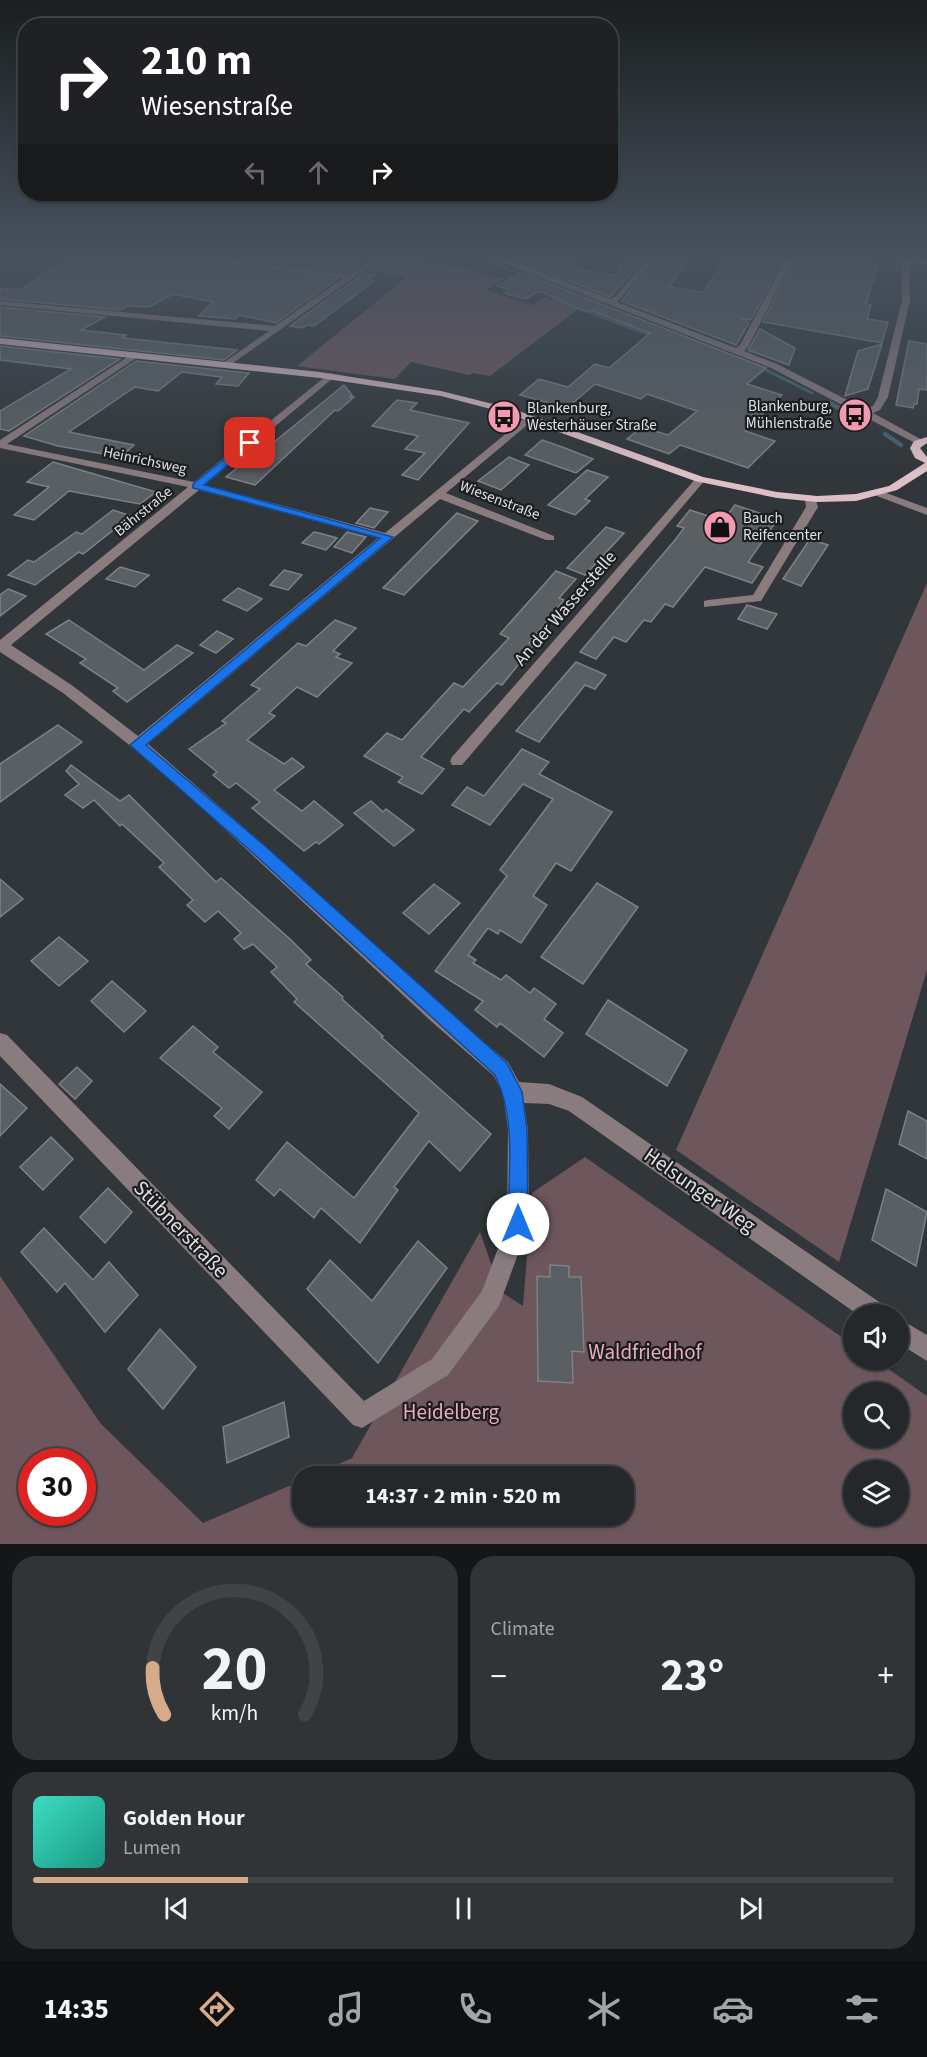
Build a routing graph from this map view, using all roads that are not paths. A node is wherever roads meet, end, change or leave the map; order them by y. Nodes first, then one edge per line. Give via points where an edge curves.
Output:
1 (274, 330) edge
2 (683, 330) edge
3 (753, 330) edge
4 (900, 330) edge
5 (0, 341) edge
6 (738, 351) junction
7 (135, 355) junction
8 (226, 365) junction
9 (330, 376) junction
10 (865, 413) junction
11 (529, 418) junction
12 (924, 441) edge
13 (0, 445) edge
14 (927, 461) edge
15 (927, 466) edge
16 (701, 479) junction
17 (197, 486) junction
18 (438, 494) junction
19 (881, 494) junction
20 (810, 498) junction
21 (927, 512) edge
22 (387, 537) junction
23 (550, 538) dead end
24 (708, 604) dead end
25 (1, 646) edge
26 (137, 745) junction
27 (457, 761) dead end
28 (0, 1042) edge
29 (513, 1092) junction
30 (863, 1304) edge
31 (909, 1337) edge
32 (927, 1349) edge

1 - 8 street
2 - 6 street
3 - 6 street
4 - 10 street via 883,397 877,408
5 - 7 main road
6 - 10 street
7 - 8 main road
7 - 13 street
8 - 9 main road
9 - 11 main road via 453,396
9 - 17 street, Bährstraße
10 - 12 street
11 - 16 main road
11 - 18 street, Wiesenstraße
12 - 14 main road via 916,446 916,452
13 - 17 street, Heinrichsweg
15 - 19 main road
16 - 20 main road via 752,492
16 - 27 street, An der Wasserstelle
17 - 22 street, Heinrichsweg
17 - 25 street, Bährstraße
18 - 22 street, Wiesenstraße
18 - 23 street, Wiesenstraße
19 - 20 main road
19 - 21 street
20 - 24 street via 812,507 757,598
22 - 26 street, Wiesenstraße
25 - 26 street via 60,685
26 - 29 street via 260,850 501,1069
28 - 29 street, Stübnerstraße via 362,1416 440,1366 491,1298 518,1224 518,1130
29 - 30 street, Helsunger Weg via 549,1094 575,1104
31 - 32 street

